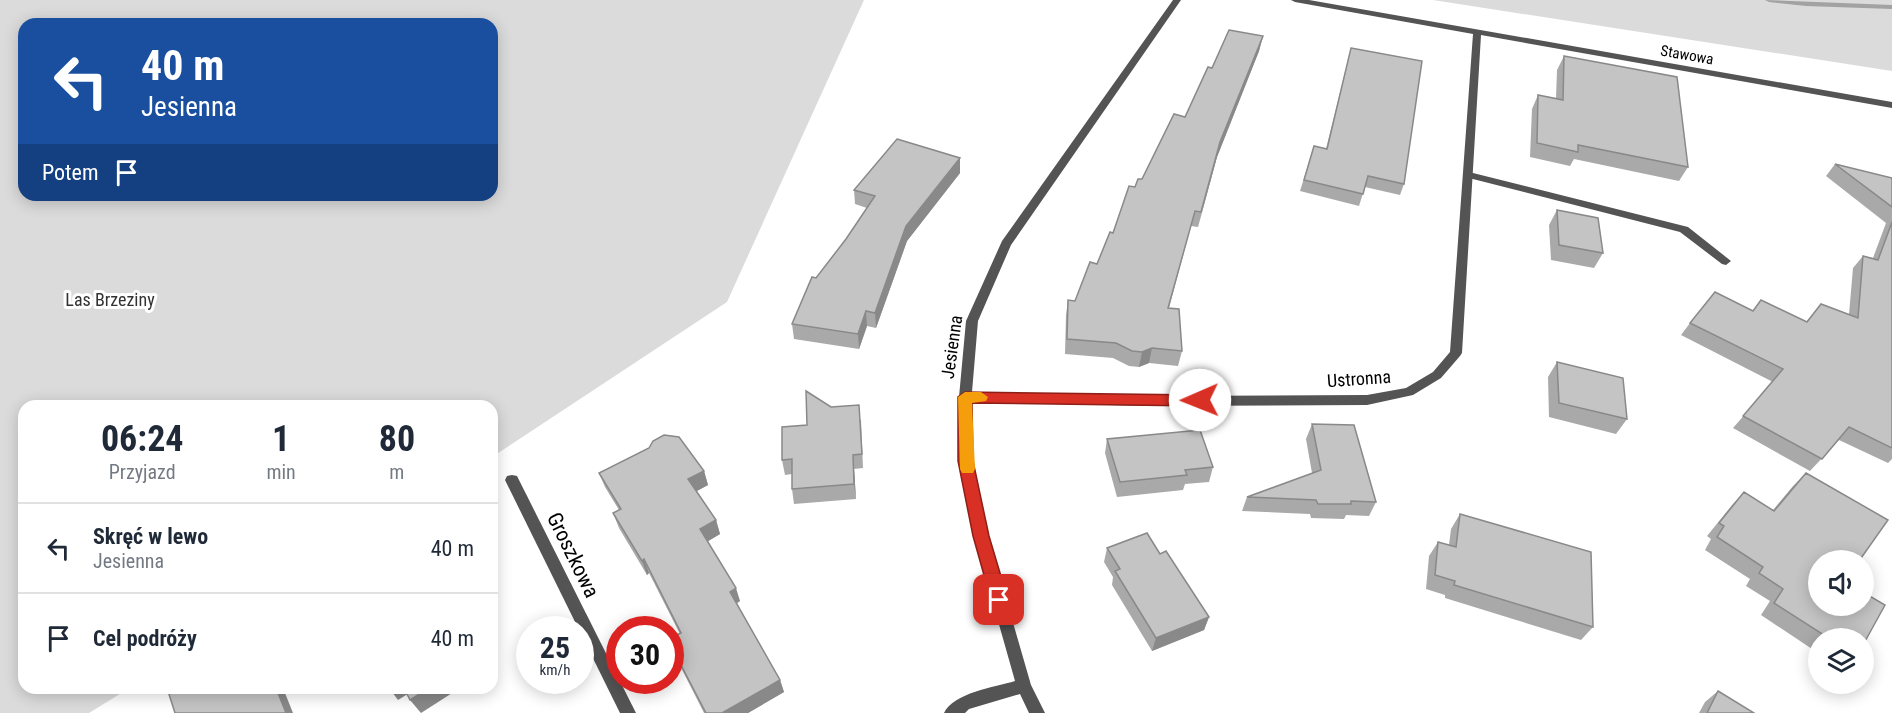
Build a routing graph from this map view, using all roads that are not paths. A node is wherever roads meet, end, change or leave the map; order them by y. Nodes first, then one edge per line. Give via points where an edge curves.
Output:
1 (1177, 0) edge
2 (1295, 0) edge
3 (1477, 33) junction
4 (1892, 105) edge
5 (1469, 175) junction
6 (1726, 261) dead end
7 (965, 397) junction
8 (512, 480) dead end
9 (1024, 686) junction
10 (628, 713) edge
11 (952, 713) edge
12 (1037, 713) edge

1 - 7 street, Jesienna via 1006,244 972,321
2 - 3 street, Stawowa
3 - 4 street, Stawowa
3 - 5 street, Ustronna
5 - 6 street via 1684,229
5 - 7 street, Ustronna via 1456,353 1437,375 1409,392 1367,400
7 - 9 street, Jesienna via 966,461 979,525
8 - 10 street, Groszkowa
9 - 11 street via 965,703
9 - 12 street, Jesienna

